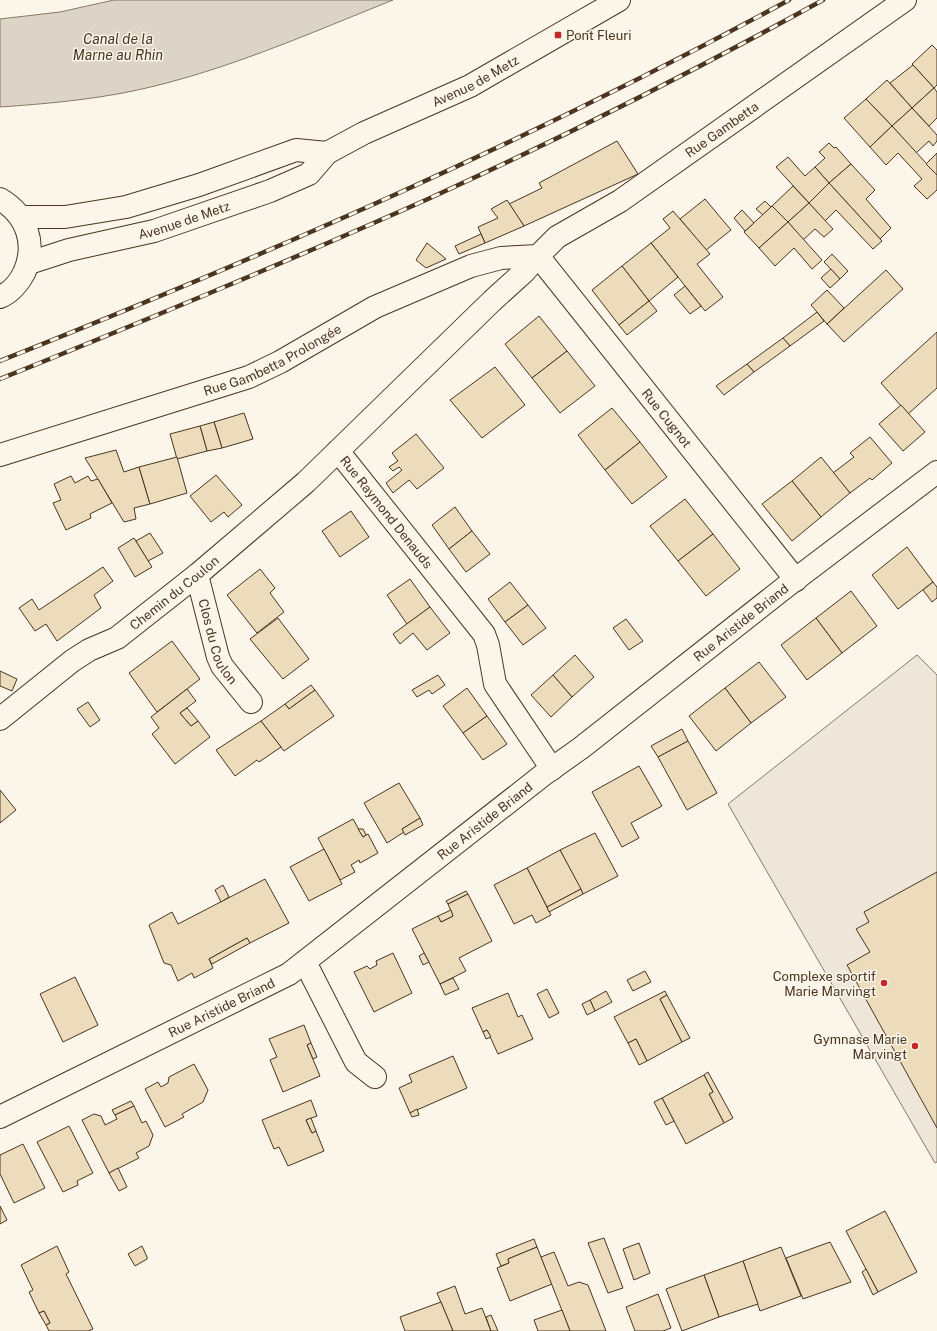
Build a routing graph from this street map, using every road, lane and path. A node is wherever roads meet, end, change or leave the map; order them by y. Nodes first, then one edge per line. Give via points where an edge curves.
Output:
1 (619, 0) edge
2 (905, 0) edge
3 (327, 152) junction
4 (0, 199) edge
5 (21, 217) junction
6 (538, 256) junction
7 (28, 263) junction
8 (0, 297) edge
9 (338, 451) junction
10 (0, 455) edge
11 (937, 472) edge
12 (197, 575) junction
13 (796, 580) junction
14 (251, 702) dead end
15 (0, 719) edge
16 (552, 769) junction
17 (305, 962) junction
18 (375, 1078) dead end
19 (0, 1117) edge

1 - 3 street, Avenue de Metz via 470,86
2 - 6 street, Rue Gambetta via 620,201 558,237
3 - 5 street via 296,150 199,185 126,206 66,217
3 - 7 street, Avenue de Metz via 309,174 270,191 154,231 69,250
4 - 5 street
5 - 7 street via 28,231 31,247
6 - 9 street, Rue Raymond Denauds
6 - 10 street, Rue Gambetta Prolongée via 501,258 471,266 375,307 249,377
6 - 13 street, Rue Cugnot
7 - 8 street via 20,281
9 - 12 street, Chemin du Coulon via 306,482
9 - 16 street, Rue Raymond Denauds via 484,634 495,684
11 - 13 street, Rue Aristide Briand
12 - 14 street, Clos du Coulon via 218,657 222,666
12 - 15 street, Chemin du Coulon via 117,638 72,661
13 - 16 street, Rue Aristide Briand
16 - 17 street, Rue Aristide Briand
17 - 18 street via 356,1062
17 - 19 street, Rue Aristide Briand via 289,974

